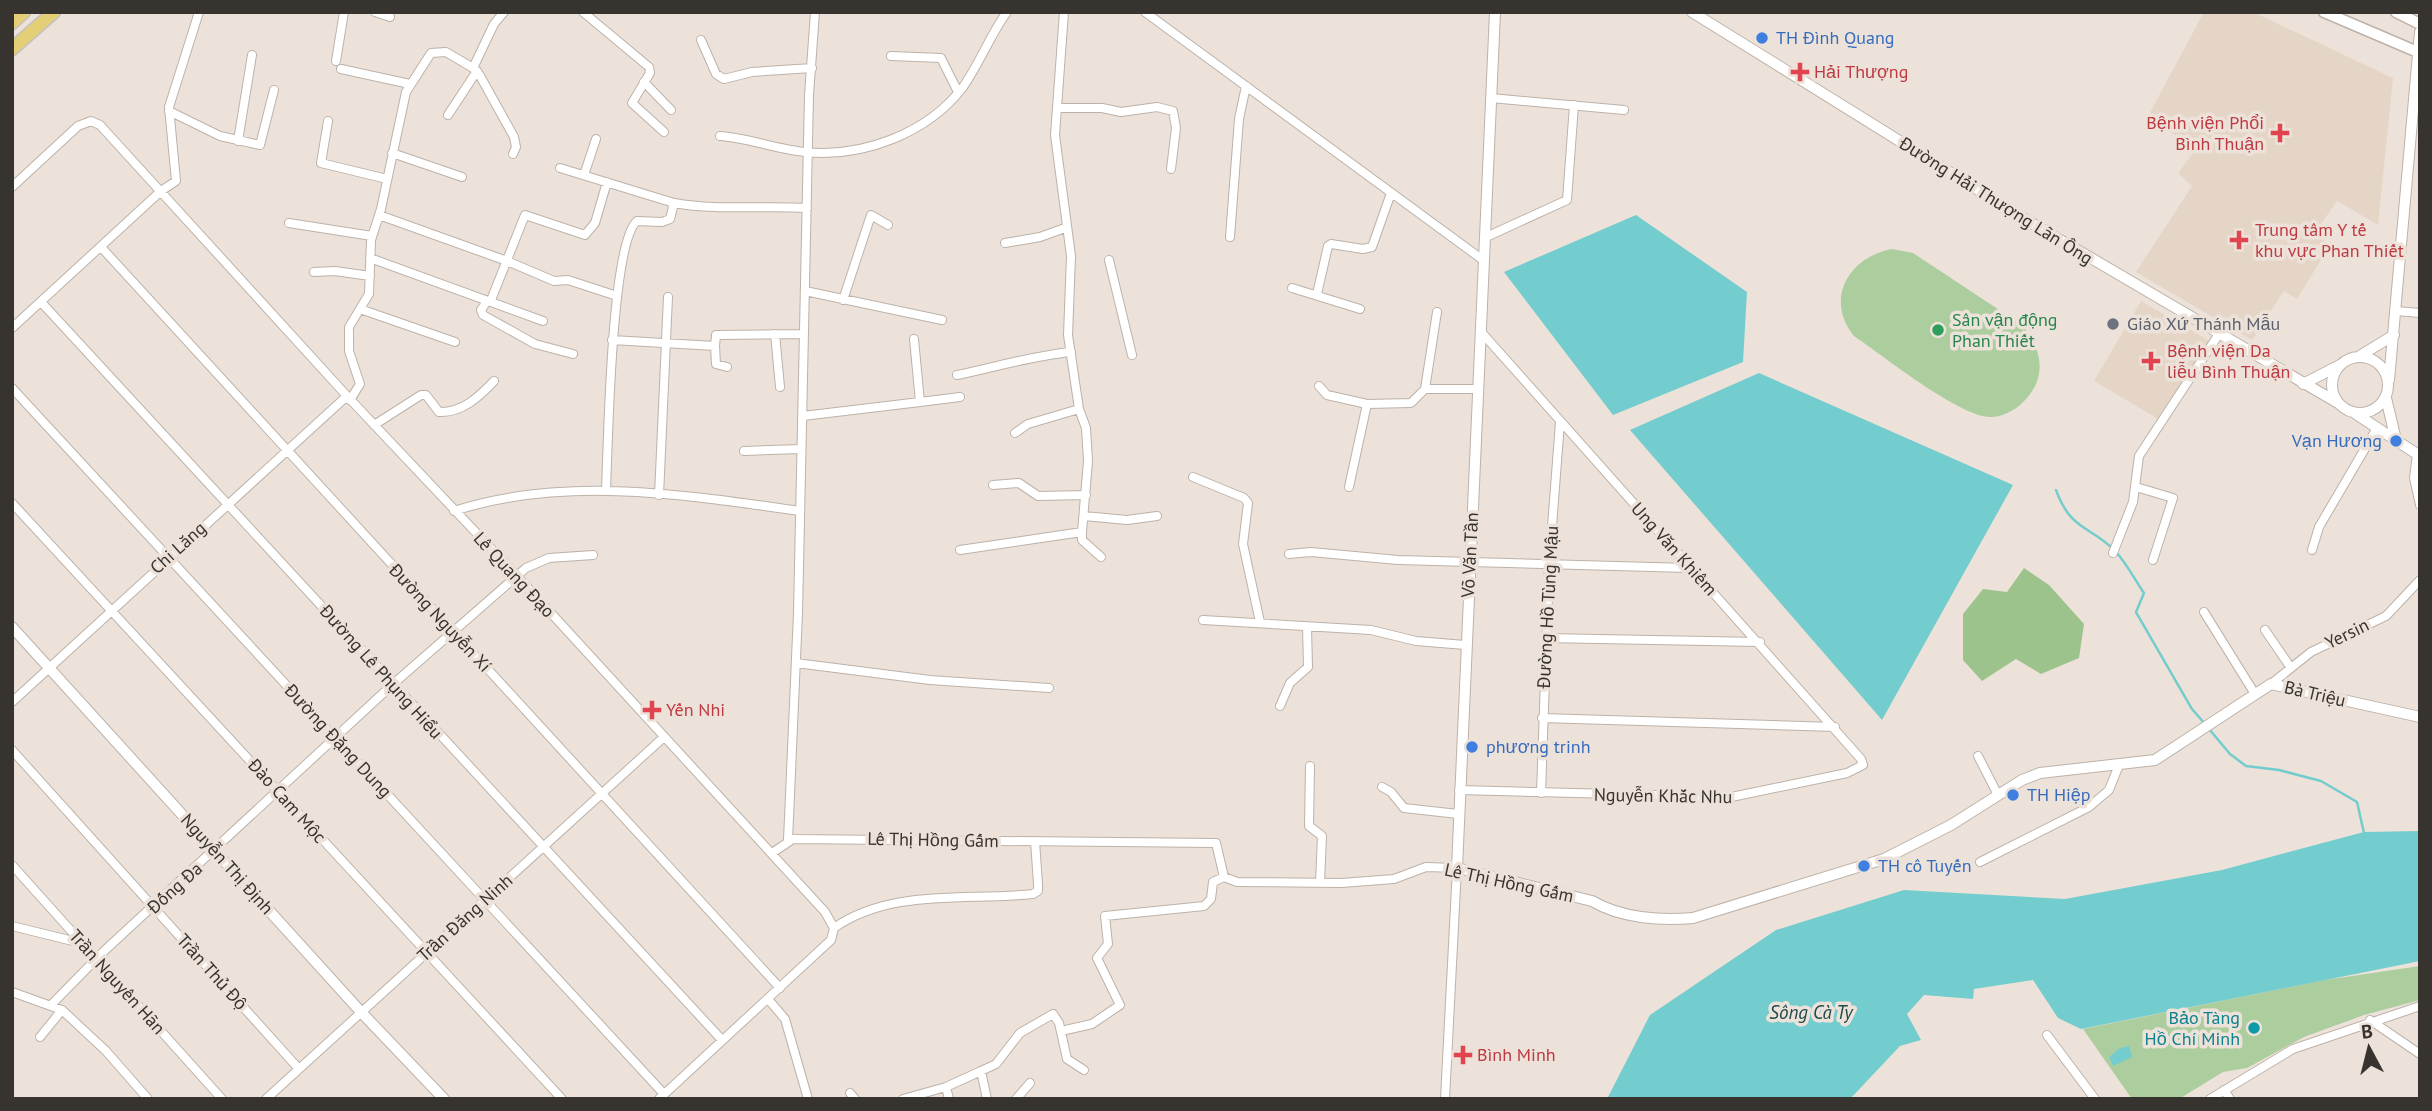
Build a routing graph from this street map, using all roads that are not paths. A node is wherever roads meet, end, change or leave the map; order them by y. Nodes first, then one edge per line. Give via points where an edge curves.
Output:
1 (24, 12) edge
2 (54, 12) edge
3 (199, 12) edge
4 (344, 12) edge
5 (375, 12) edge
6 (504, 12) edge
7 (583, 12) edge
8 (815, 12) edge
9 (1007, 12) edge
10 (1064, 12) edge
11 (1145, 12) edge
12 (1495, 12) edge
13 (1692, 12) edge
14 (2324, 12) edge
15 (2396, 12) edge
16 (390, 17) dead end
17 (12, 23) edge
18 (2420, 24) edge
19 (2420, 32) edge
20 (701, 40) dead end
21 (12, 49) edge
22 (2419, 52) edge
23 (252, 55) dead end
24 (891, 55) dead end
25 (812, 68) junction
26 (475, 70) junction
27 (644, 82) junction
28 (410, 83) junction
29 (1245, 86) junction
30 (274, 90) dead end
31 (958, 92) junction
32 (1491, 98) junction
33 (1574, 105) junction
34 (1058, 107) junction
35 (671, 110) dead end
36 (1624, 110) dead end
37 (169, 111) junction
38 (448, 115) dead end
39 (328, 121) dead end
40 (664, 132) dead end
41 (720, 136) dead end
42 (596, 139) dead end
43 (237, 141) junction
44 (808, 152) junction
45 (392, 153) junction
46 (513, 154) dead end
47 (560, 168) dead end
48 (1171, 169) dead end
49 (584, 175) junction
50 (462, 177) dead end
51 (16, 178) edge
52 (387, 179) junction
53 (607, 182) junction
54 (12, 187) edge
55 (161, 191) junction
56 (1391, 193) junction
57 (674, 203) junction
58 (807, 208) junction
59 (379, 215) junction
60 (289, 223) dead end
61 (888, 225) dead end
62 (1065, 228) junction
63 (372, 236) junction
64 (1230, 237) dead end
65 (1484, 238) junction
66 (1005, 243) dead end
67 (101, 247) junction
68 (370, 258) junction
69 (1109, 260) dead end
70 (1483, 260) junction
71 (507, 261) junction
72 (314, 272) dead end
73 (370, 276) junction
74 (1292, 288) dead end
75 (805, 291) junction
76 (1317, 294) junction
77 (617, 296) junction
78 (668, 297) dead end
79 (489, 300) junction
80 (843, 300) junction
81 (41, 302) junction
82 (360, 309) junction
83 (1360, 309) dead end
84 (2396, 310) junction
85 (1437, 312) dead end
86 (2420, 313) edge
87 (942, 320) dead end
88 (543, 321) dead end
89 (12, 328) edge
90 (775, 334) junction
91 (804, 334) junction
92 (1483, 334) junction
93 (2219, 334) junction
94 (2394, 335) junction
95 (914, 339) dead end
96 (612, 340) junction
97 (455, 342) dead end
98 (664, 342) junction
99 (715, 346) junction
100 (1071, 352) junction
101 (573, 354) dead end
102 (1132, 355) dead end
103 (2357, 357) junction
104 (2342, 364) junction
105 (727, 367) dead end
106 (957, 374) dead end
107 (2389, 380) junction
108 (494, 381) dead end
109 (2303, 384) junction
110 (1319, 386) dead end
111 (780, 387) dead end
112 (12, 388) edge
113 (1479, 389) junction
114 (1425, 390) junction
115 (960, 397) dead end
116 (348, 398) junction
117 (2386, 398) junction
118 (920, 402) junction
119 (2338, 403) junction
120 (1367, 404) junction
121 (1079, 409) junction
122 (2353, 413) junction
123 (803, 416) junction
124 (1560, 422) junction
125 (374, 425) junction
126 (2376, 428) junction
127 (1015, 433) dead end
128 (2396, 440) junction
129 (802, 449) junction
130 (285, 451) junction
131 (744, 451) dead end
132 (2418, 455) edge
133 (1193, 477) dead end
134 (993, 485) dead end
135 (1349, 487) dead end
136 (2136, 487) junction
137 (606, 490) junction
138 (659, 495) junction
139 (1086, 495) junction
140 (12, 503) edge
141 (227, 504) junction
142 (2420, 505) edge
143 (454, 511) junction
144 (800, 512) junction
145 (1084, 516) junction
146 (1157, 516) dead end
147 (1082, 532) junction
148 (2312, 550) dead end
149 (960, 551) dead end
150 (2113, 553) dead end
151 (1289, 554) dead end
152 (593, 555) dead end
153 (1101, 557) dead end
154 (167, 558) junction
155 (2153, 560) dead end
156 (1469, 562) junction
157 (1549, 566) junction
158 (1689, 568) junction
159 (517, 576) junction
160 (2420, 580) edge
161 (110, 610) junction
162 (2204, 612) dead end
163 (1203, 620) dead end
164 (1260, 622) junction
165 (12, 627) edge
166 (1307, 627) junction
167 (2264, 630) dead end
168 (452, 632) junction
169 (1545, 638) junction
170 (1760, 642) junction
171 (1465, 645) junction
172 (796, 663) junction
173 (2291, 668) junction
174 (49, 669) junction
175 (2271, 684) junction
176 (392, 685) junction
177 (1048, 688) dead end
178 (2255, 694) junction
179 (12, 702) edge
180 (1280, 706) dead end
181 (2420, 717) edge
182 (1542, 719) junction
183 (1835, 727) junction
184 (2197, 733) joint
185 (664, 737) junction
186 (335, 738) junction
187 (12, 750) edge
188 (1978, 756) dead end
189 (1863, 765) joint
190 (2119, 765) junction
191 (1310, 766) dead end
192 (1382, 788) dead end
193 (1459, 790) junction
194 (278, 792) junction
195 (602, 793) junction
196 (1541, 793) junction
197 (1998, 795) junction
198 (1458, 814) junction
199 (788, 840) junction
200 (1035, 841) junction
201 (543, 847) junction
202 (215, 851) junction
203 (772, 853) junction
204 (1980, 862) dead end
205 (12, 865) edge
206 (1457, 868) junction
207 (1224, 877) junction
208 (1320, 883) junction
209 (484, 900) junction
210 (153, 907) junction
211 (12, 926) edge
212 (834, 928) junction
213 (83, 944) junction
214 (426, 953) junction
215 (97, 959) junction
216 (780, 988) junction
217 (12, 992) edge
218 (768, 999) junction
219 (52, 1004) junction
220 (2420, 1006) edge
221 (62, 1010) junction
222 (361, 1012) junction
223 (2370, 1020) junction
224 (1061, 1031) junction
225 (2047, 1035) dead end
226 (40, 1037) dead end
227 (722, 1040) junction
228 (2420, 1054) edge
229 (299, 1069) junction
230 (1084, 1070) dead end
231 (981, 1071) junction
232 (1030, 1083) dead end
233 (946, 1087) junction
234 (2224, 1090) junction
235 (662, 1097) edge
236 (148, 1099) edge
237 (222, 1099) edge
238 (267, 1099) edge
239 (444, 1099) edge
240 (562, 1099) edge
241 (808, 1099) edge
242 (903, 1099) edge
243 (949, 1099) edge
244 (987, 1099) edge
245 (1016, 1099) edge
246 (1445, 1099) edge
247 (2095, 1099) edge
248 (2210, 1099) edge
249 (2230, 1099) edge

1 - 17 highway
2 - 21 highway
3 - 37 street
4 - 28 street via 339,65
5 - 16 street
6 - 26 street via 494,24
7 - 27 street via 649,67
8 - 25 street
9 - 31 street
10 - 34 street
11 - 29 street
12 - 32 street, Võ Văn Tần
13 - 93 street, Đường Hải Thượng Lãn Ông
14 - 22 main road
15 - 18 main road
19 - 22 street
20 - 25 street via 716,74 724,79
22 - 84 street
23 - 43 street
24 - 31 street via 941,58
25 - 44 street
26 - 28 street via 452,55 436,52 425,59
26 - 38 street
26 - 46 street via 514,137
27 - 35 street
27 - 40 street via 632,103
28 - 45 street
29 - 56 street
29 - 64 street
30 - 43 street via 260,145
31 - 44 street via 942,111 901,136 860,147
32 - 33 street
32 - 65 street, Võ Văn Tần
33 - 36 street
33 - 65 street via 1567,200
34 - 48 street via 1173,111 1176,128
34 - 62 street via 1055,135
37 - 43 street
37 - 55 street via 178,174 176,181
39 - 52 street via 321,163
41 - 44 street
42 - 49 street
44 - 58 street
45 - 50 street
45 - 52 street
47 - 49 street
49 - 53 street
51 - 54 street, Lê Quang Đạo
51 - 55 street, Lê Quang Đạo via 78,126 91,121 100,125
52 - 59 street
53 - 57 street
53 - 71 street via 590,233 580,235 525,215
55 - 67 street
55 - 116 street, Lê Quang Đạo
56 - 70 street
56 - 76 street via 1372,247 1328,246
57 - 58 street
57 - 77 street via 667,221 634,222
58 - 75 street
59 - 63 street
59 - 71 street
60 - 63 street
61 - 80 street via 871,215
62 - 66 street
62 - 100 street via 1071,259 1067,317
63 - 68 street
65 - 70 street, Võ Văn Tần
67 - 81 street
67 - 130 street, Đường Nguyễn Xí
68 - 73 street
68 - 79 street
69 - 102 street
70 - 92 street, Võ Văn Tần
71 - 77 street via 554,281 568,280
71 - 79 street
72 - 73 street
73 - 82 street via 369,294
74 - 76 street
75 - 80 street
75 - 91 street
76 - 83 street
77 - 96 street
78 - 98 street
79 - 88 street
79 - 101 street via 481,310 483,315 535,344
80 - 87 street
81 - 89 street
81 - 141 street, Đường Lê Phụng Hiểu
82 - 97 street
82 - 116 street via 348,334 360,384
84 - 86 street
84 - 94 street
85 - 114 street
90 - 91 street
90 - 99 street via 716,335
90 - 111 street
91 - 123 street
92 - 113 street, Võ Văn Tần
92 - 124 street, Ung Văn Khiêm
93 - 109 street, Đường Hải Thượng Lãn Ông
93 - 136 street via 2139,456
94 - 103 street
94 - 107 street
95 - 118 street
96 - 98 street
96 - 137 street
98 - 99 street
98 - 138 street
99 - 105 street via 716,364
100 - 106 street via 1025,357
100 - 121 street
103 - 104 street
103 - 107 street via 2374,360
104 - 109 street
104 - 119 street via 2332,387
107 - 117 street
108 - 125 street via 480,396 457,408 439,412 421,395
109 - 119 street, Đường Hải Thượng Lãn Ông
110 - 120 street via 1327,395
112 - 154 street, Đường Đặng Dung
113 - 114 street
113 - 156 street, Võ Văn Tần
114 - 120 street via 1412,403
115 - 118 street
116 - 125 street, Lê Quang Đạo
116 - 130 street, Chi Lăng
117 - 122 street via 2372,411
117 - 128 street
118 - 123 street
119 - 122 street
120 - 135 street
121 - 127 street via 1028,424
121 - 139 street via 1086,428
122 - 126 street
123 - 129 street
124 - 157 street, Đường Hồ Tùng Mậu
124 - 158 street, Ung Văn Khiêm
125 - 143 street, Lê Quang Đạo
126 - 128 street
126 - 148 street via 2319,527
128 - 132 street
129 - 131 street
129 - 144 street
130 - 141 street, Chi Lăng
130 - 168 street, Đường Nguyễn Xí
132 - 142 street via 2414,478
133 - 164 street via 1248,503 1243,544
134 - 139 street via 1019,482 1038,496
136 - 150 street
136 - 155 street via 2174,498
137 - 138 street
137 - 143 street via 505,499
138 - 144 street
139 - 145 street
140 - 161 street, Đào Cam Mộc
141 - 154 street, Chi Lăng
141 - 176 street, Đường Lê Phụng Hiểu
143 - 159 street, Lê Quang Đạo
144 - 172 street
145 - 146 street via 1127,520
145 - 147 street
147 - 149 street
147 - 153 street via 1082,540
151 - 156 street
152 - 159 street, Đống Đa via 549,558
154 - 161 street, Chi Lăng
154 - 186 street, Đường Đặng Dung
156 - 157 street
156 - 171 street, Võ Văn Tần
157 - 158 street
157 - 169 street, Đường Hồ Tùng Mậu
158 - 170 street, Ung Văn Khiêm
159 - 168 street, Đống Đa
159 - 185 street, Lê Quang Đạo
160 - 173 street, Yersin via 2386,615 2333,640
161 - 174 street, Chi Lăng
161 - 194 street, Đào Cam Mộc
162 - 178 street
163 - 164 street
164 - 166 street
165 - 174 street, Nguyễn Thị Định
166 - 171 street via 1371,630 1416,641
166 - 180 street via 1308,667 1290,683
167 - 173 street
168 - 176 street, Đống Đa
168 - 195 street, Đường Nguyễn Xí
169 - 170 street
169 - 182 street, Đường Hồ Tùng Mậu
170 - 183 street, Ung Văn Khiêm
171 - 193 street, Võ Văn Tần
172 - 177 street via 930,680
172 - 199 street
173 - 175 street, Yersin
174 - 179 street, Chi Lăng
174 - 202 street, Nguyễn Thị Định
175 - 178 street, Bà Triệu
175 - 181 street, Bà Triệu
176 - 186 street, Đống Đa
176 - 201 street, Đường Lê Phụng Hiểu
178 - 184 street, Bà Triệu
182 - 183 street
182 - 196 street, Đường Hồ Tùng Mậu
183 - 189 street, Ung Văn Khiêm
184 - 190 street, Lê Thị Hồng Gấm via 2155,760
185 - 195 street, Trần Đăng Ninh
185 - 203 street, Lê Quang Đạo
186 - 194 street, Đống Đa
186 - 209 street, Đường Đặng Dung
187 - 210 street, Trần Thủ Độ
188 - 197 street
189 - 196 street, Nguyễn Khắc Nhu via 1847,773 1726,800
190 - 197 street, Lê Thị Hồng Gấm via 2047,771
190 - 204 street via 2109,790 2089,807
191 - 208 street via 1309,826 1322,836
192 - 198 street via 1404,808
193 - 196 street, Nguyễn Khắc Nhu
193 - 198 street, Võ Văn Tần
194 - 202 street, Đống Đa
194 - 214 street, Đào Cam Mộc
195 - 201 street, Trần Đăng Ninh
195 - 216 street, Đường Nguyễn Xí
197 - 206 street, Lê Thị Hồng Gấm via 1884,859 1693,918 1662,919 1614,911 1592,901
198 - 206 street, Võ Văn Tần
199 - 200 street, Lê Thị Hồng Gấm
199 - 203 street
200 - 207 street, Lê Thị Hồng Gấm via 1216,842
200 - 212 street via 1038,891 1033,894 906,901 852,915
201 - 209 street, Trần Đăng Ninh
201 - 227 street, Đường Lê Phụng Hiểu
202 - 210 street, Đống Đa
202 - 222 street, Nguyễn Thị Định
203 - 212 street, Lê Quang Đạo
205 - 213 street, Trần Nguyên Hãn
206 - 208 street, Lê Thị Hồng Gấm via 1426,867 1394,879
206 - 246 street, Võ Văn Tần
207 - 208 street, Lê Thị Hồng Gấm via 1237,882
207 - 224 street via 1213,882 1211,899 1204,906 1105,916 1108,944 1097,958 1120,1005 1091,1024
209 - 214 street, Trần Đăng Ninh
209 - 235 street, Đường Đặng Dung
210 - 215 street, Đống Đa
210 - 229 street, Trần Thủ Độ
211 - 213 street
212 - 216 street via 831,940
213 - 215 street, Trần Nguyên Hãn
214 - 222 street, Trần Đăng Ninh
214 - 240 street, Đào Cam Mộc
215 - 219 street, Đống Đa
215 - 237 street, Trần Nguyên Hãn
216 - 218 street
217 - 219 street
218 - 227 street
218 - 241 street via 785,1019
219 - 221 street
220 - 223 street
221 - 226 street
221 - 236 street
222 - 229 street, Trần Đăng Ninh
222 - 239 street, Nguyễn Thị Định
223 - 228 street
223 - 234 street via 2293,1049
224 - 230 street via 1067,1059
224 - 231 street via 1057,1017 1045,1017 1013,1040 996,1064
225 - 247 street
227 - 235 street
229 - 238 street, Trần Đăng Ninh
231 - 233 street
231 - 244 street
232 - 245 street
233 - 242 street
233 - 243 street
234 - 248 street
234 - 249 street

